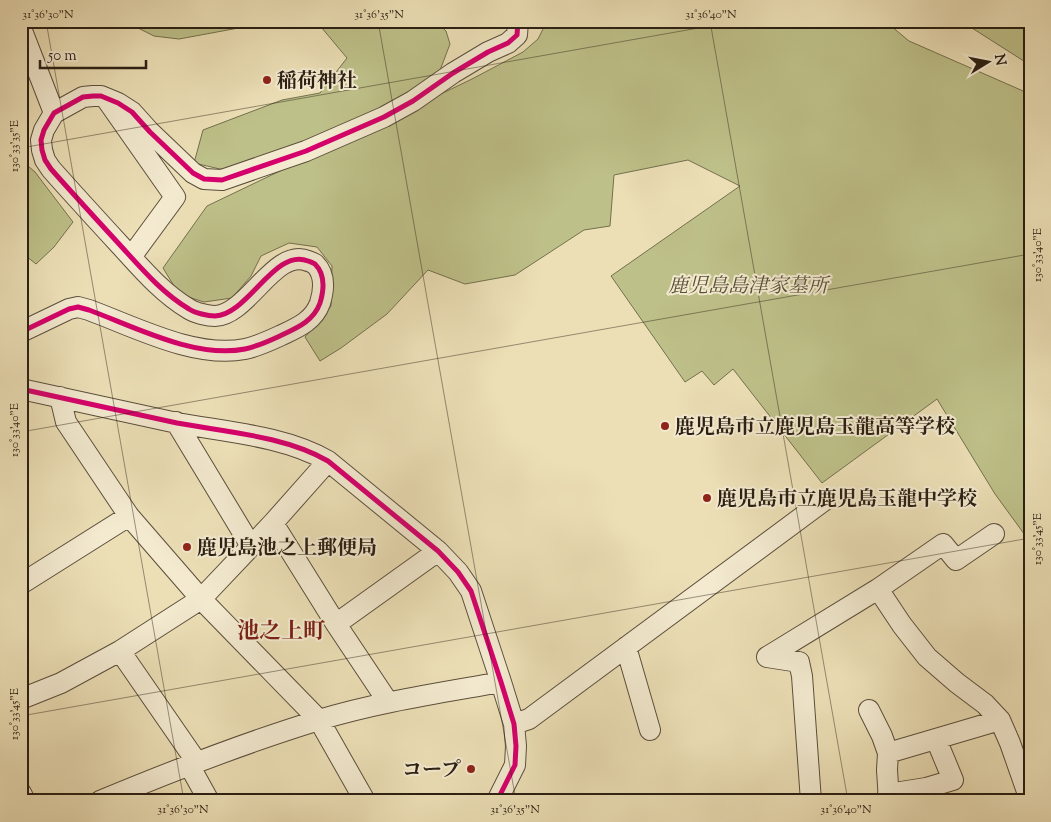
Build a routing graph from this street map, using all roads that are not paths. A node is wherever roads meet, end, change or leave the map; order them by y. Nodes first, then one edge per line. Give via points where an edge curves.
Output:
1 (518, 21) edge
2 (21, 28) edge
3 (106, 98) junction
4 (54, 113) junction
5 (132, 257) junction
6 (21, 332) edge
7 (21, 389) edge
8 (60, 397) junction
9 (176, 422) junction
10 (328, 461) junction
11 (825, 500) dead end
12 (129, 516) junction
13 (273, 523) junction
14 (994, 534) dead end
15 (251, 546) junction
16 (438, 551) junction
17 (21, 584) edge
18 (878, 589) junction
19 (201, 598) junction
20 (336, 624) junction
21 (626, 647) junction
22 (120, 651) junction
23 (501, 682) junction
24 (21, 700) edge
25 (388, 702) junction
26 (869, 710) dead end
27 (319, 720) junction
28 (1000, 720) junction
29 (514, 724) junction
30 (650, 730) dead end
31 (936, 739) junction
32 (888, 753) junction
33 (193, 763) junction
34 (21, 793) edge
35 (888, 797) edge
36 (1030, 800) edge
37 (25, 801) edge
38 (100, 801) edge
39 (209, 801) edge
40 (365, 801) edge
41 (497, 801) edge
42 (811, 801) edge

1 - 3 street via 516,35 508,43 467,64 414,101 306,151 222,180 204,179 193,173 132,112
2 - 4 street
3 - 4 street via 83,97
3 - 5 street via 175,197
4 - 5 street via 41,140 44,160
5 - 6 street via 153,281 180,303 191,310 214,316 224,314 242,301 289,261 303,259 315,264 324,279 323,293 318,307 304,324 245,349 208,350 186,346 78,308 69,309
7 - 8 street
8 - 9 street
8 - 12 street via 66,422
9 - 10 street via 289,445
9 - 15 street
10 - 13 street
10 - 16 street
11 - 21 street
12 - 17 street
12 - 19 street
13 - 15 street
13 - 20 street
14 - 18 street via 956,560 943,544
15 - 19 street
16 - 20 street
16 - 23 street via 470,591
18 - 28 street via 927,657
18 - 42 street via 767,657 799,662
19 - 22 street
19 - 27 street
20 - 25 street
21 - 29 street via 529,720
21 - 30 street
22 - 24 street
22 - 33 street
23 - 25 street
23 - 29 street
25 - 27 street
26 - 32 street
27 - 33 street
27 - 40 street
28 - 31 street
28 - 36 street
29 - 41 street via 515,765
31 - 32 street
31 - 35 street via 954,780
32 - 35 street
33 - 38 street
33 - 39 street
34 - 37 street

